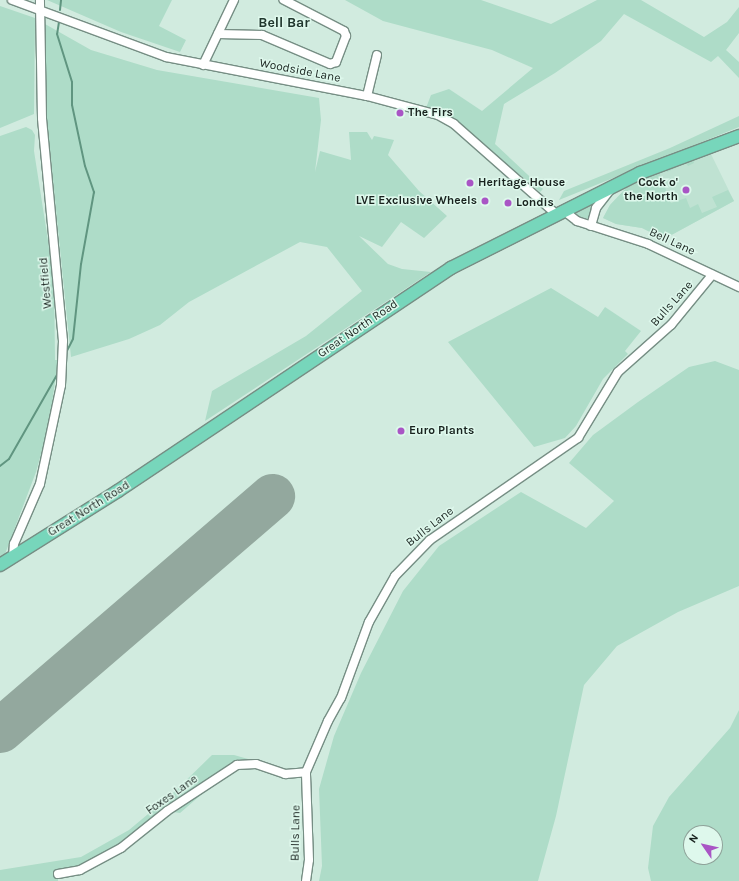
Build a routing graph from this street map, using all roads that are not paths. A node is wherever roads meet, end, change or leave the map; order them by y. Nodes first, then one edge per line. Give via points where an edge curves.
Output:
1 (12, 0) edge
2 (40, 0) edge
3 (234, 0) edge
4 (284, 0) edge
5 (40, 9) junction
6 (218, 34) junction
7 (377, 55) dead end
8 (203, 66) junction
9 (367, 96) junction
10 (739, 136) edge
11 (614, 185) junction
12 (559, 212) junction
13 (591, 226) junction
14 (712, 275) junction
15 (739, 288) edge
16 (13, 557) junction
17 (0, 564) edge
18 (306, 772) junction
19 (58, 874) dead end
20 (306, 881) edge

1 - 5 street, Woodside Lane
2 - 5 street, Westfield
3 - 6 street
4 - 6 street via 344,31 346,36 336,62 330,64 262,35
5 - 8 street, Woodside Lane via 166,57
5 - 16 street, Westfield via 42,118 62,326 61,386 40,484 14,544
6 - 8 street
7 - 9 street
8 - 9 street, Woodside Lane
9 - 12 street, Woodside Lane via 420,108 454,124
10 - 11 main road, Great North Road
11 - 12 main road, Great North Road
11 - 13 street via 596,208
12 - 13 street, Bell Lane
12 - 16 main road, Great North Road via 425,284 118,491
13 - 14 street, Bell Lane via 648,244
14 - 15 street, Bell Lane
14 - 18 street, Bulls Lane via 671,325 618,372 578,438 430,540 406,562 395,576 369,622 340,698
16 - 17 main road, Great North Road
18 - 19 street, Foxes Lane via 284,774 256,764 237,766 167,811 121,848 80,870
18 - 20 street, Bulls Lane via 309,860

